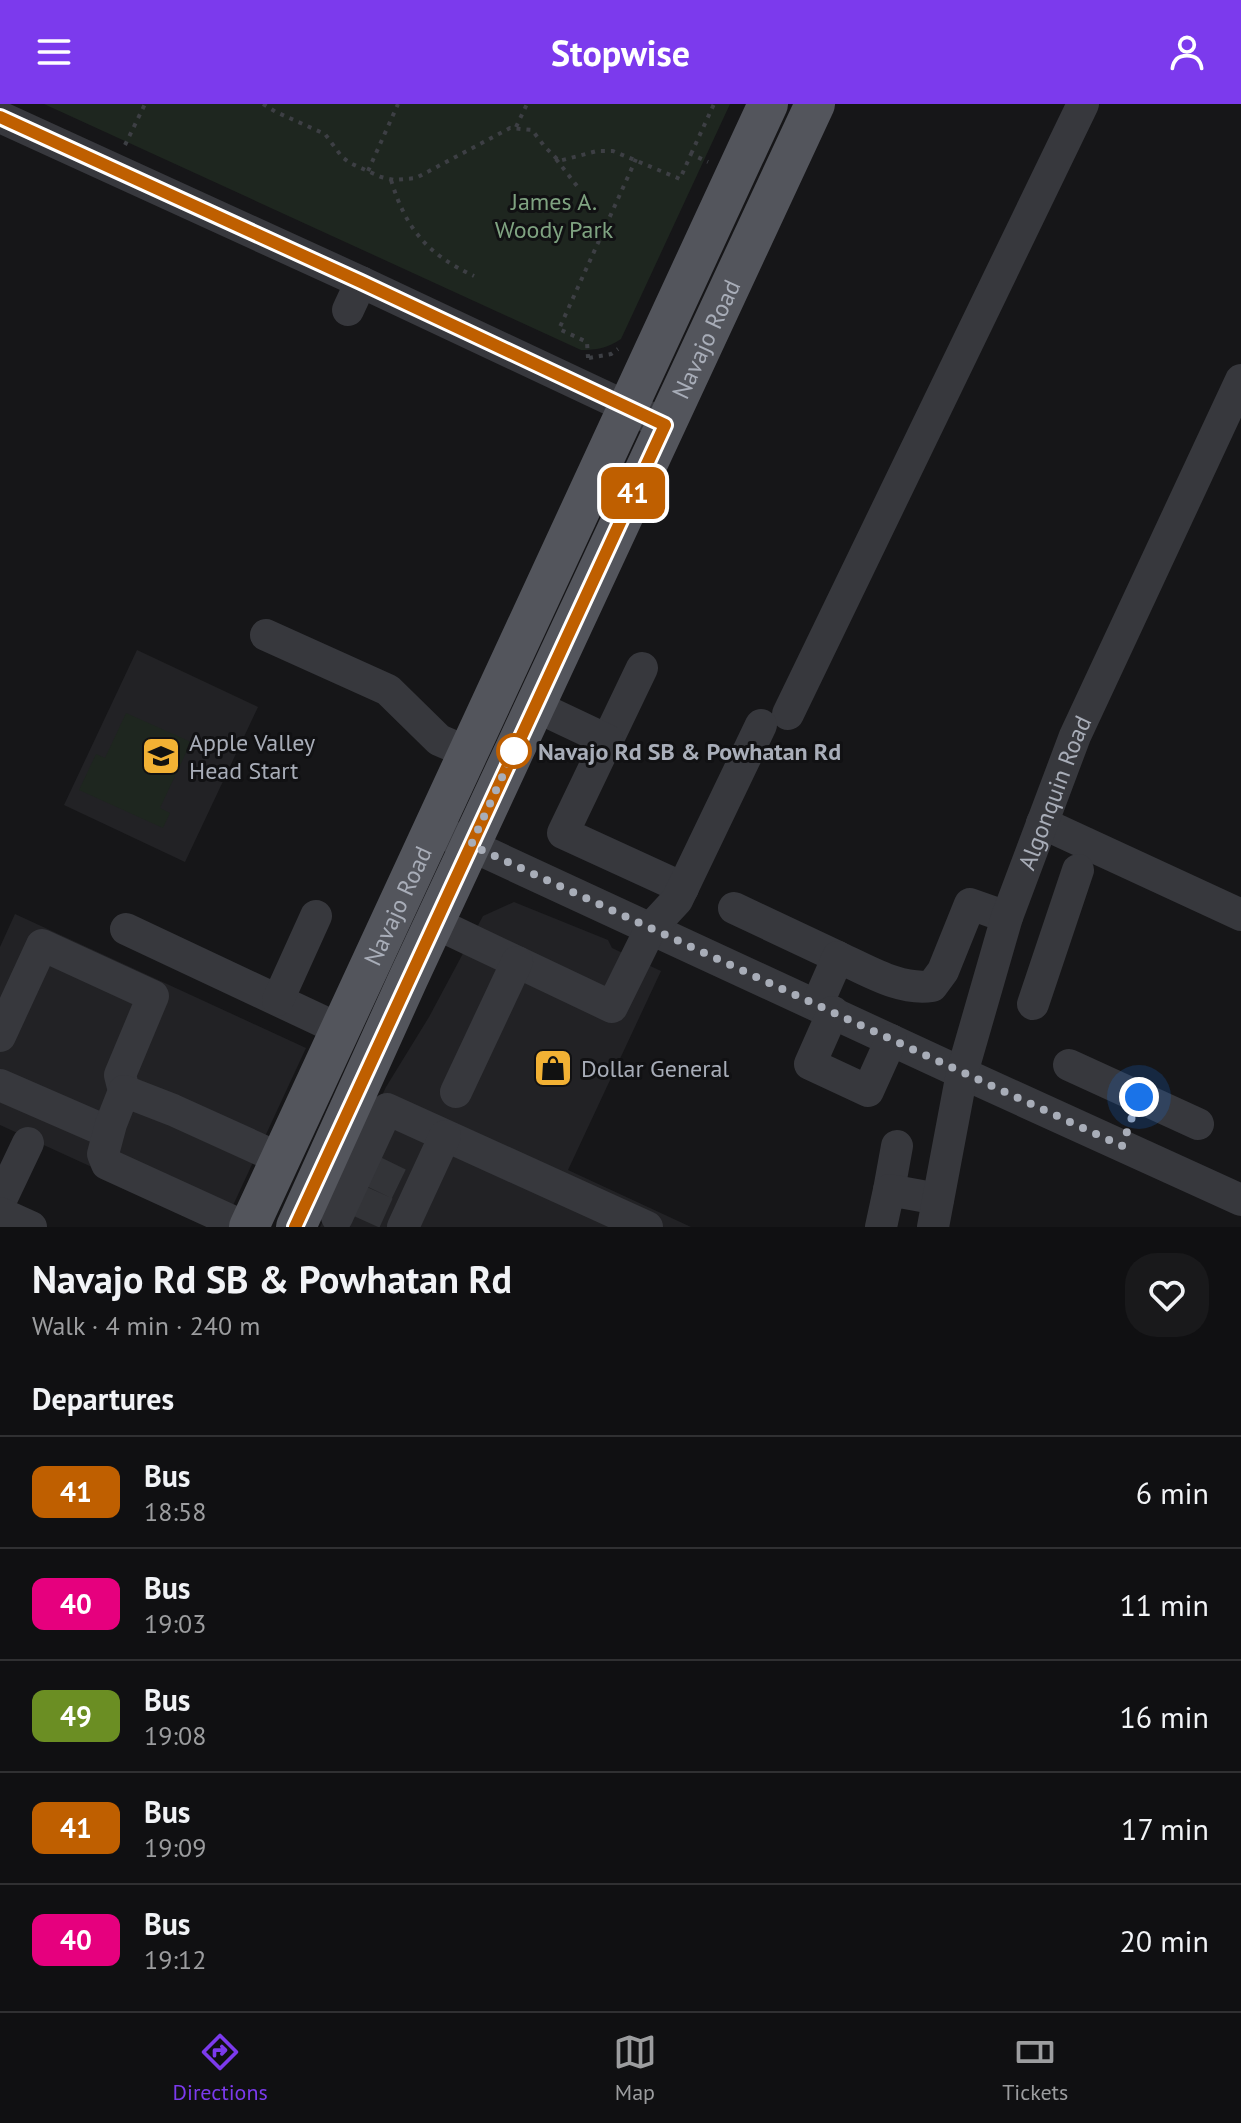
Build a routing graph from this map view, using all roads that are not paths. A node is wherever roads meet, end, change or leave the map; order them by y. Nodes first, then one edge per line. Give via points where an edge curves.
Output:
1 (768, 104) edge
2 (815, 104) edge
3 (1083, 104) edge
4 (0, 117) edge
5 (1241, 380) edge
6 (627, 407) junction
7 (665, 425) junction
8 (266, 635) dead end
9 (642, 668) dead end
10 (535, 706) junction
11 (607, 740) junction
12 (469, 753) junction
13 (1042, 823) junction
14 (434, 828) junction
15 (471, 845) junction
16 (1078, 870) dead end
17 (683, 888) junction
18 (734, 908) dead end
19 (1241, 915) edge
20 (316, 916) dead end
21 (435, 923) junction
22 (1004, 927) junction
23 (651, 928) junction
24 (126, 929) dead end
25 (1051, 951) junction
26 (838, 957) junction
27 (517, 962) junction
28 (278, 1000) junction
29 (1033, 1004) dead end
30 (825, 1008) junction
31 (341, 1030) junction
32 (0, 1036) edge
33 (891, 1040) junction
34 (1069, 1065) dead end
35 (962, 1073) junction
36 (0, 1085) edge
37 (124, 1091) junction
38 (456, 1092) dead end
39 (1139, 1097) junction
40 (1198, 1124) dead end
41 (108, 1132) junction
42 (445, 1136) junction
43 (28, 1143) dead end
44 (897, 1146) dead end
45 (1122, 1146) junction
46 (281, 1159) junction
47 (889, 1190) junction
48 (374, 1193) edge
49 (1241, 1200) edge
50 (0, 1202) edge
51 (0, 1213) edge
52 (935, 1213) edge
53 (31, 1227) edge
54 (247, 1227) edge
55 (647, 1227) edge
56 (881, 1227) edge

1 - 6 main road, Navajo Road
2 - 7 main road, Navajo Road
3 - 17 street via 775,719
4 - 6 street via 355,296
5 - 13 street, Algonquin Road via 1075,736
6 - 7 street
6 - 12 main road, Navajo Road
7 - 10 main road, Navajo Road
8 - 12 street via 388,690 439,740
9 - 11 street
10 - 11 street
10 - 15 main road, Navajo Road
11 - 17 street via 563,833
12 - 14 main road, Navajo Road
13 - 19 street
13 - 22 street, Algonquin Road
14 - 15 street
14 - 31 main road, Navajo Road
15 - 21 main road, Navajo Road
15 - 23 street
16 - 25 street
17 - 23 street
18 - 26 street
20 - 28 street
21 - 27 street
21 - 48 main road, Navajo Road
22 - 25 street
22 - 26 street via 970,904 943,971 932,986 918,989
22 - 35 street, Algonquin Road
23 - 27 street via 612,1007
23 - 30 street
24 - 28 street
25 - 29 street
26 - 30 street
27 - 38 street
28 - 31 street
30 - 33 street
30 - 33 street via 810,1064 868,1091
31 - 46 main road, Navajo Road
32 - 37 street via 42,945 153,996 120,1075
33 - 35 street
34 - 39 street
35 - 45 street
35 - 52 street, Algonquin Road
36 - 41 street
37 - 41 street
37 - 46 street
39 - 40 street
39 - 45 street
41 - 54 street via 103,1154 107,1164
42 - 48 street
42 - 48 street via 387,1109
42 - 55 street
43 - 50 street
44 - 47 street
45 - 49 street
46 - 54 main road, Navajo Road
47 - 52 street
47 - 56 street
51 - 53 street

